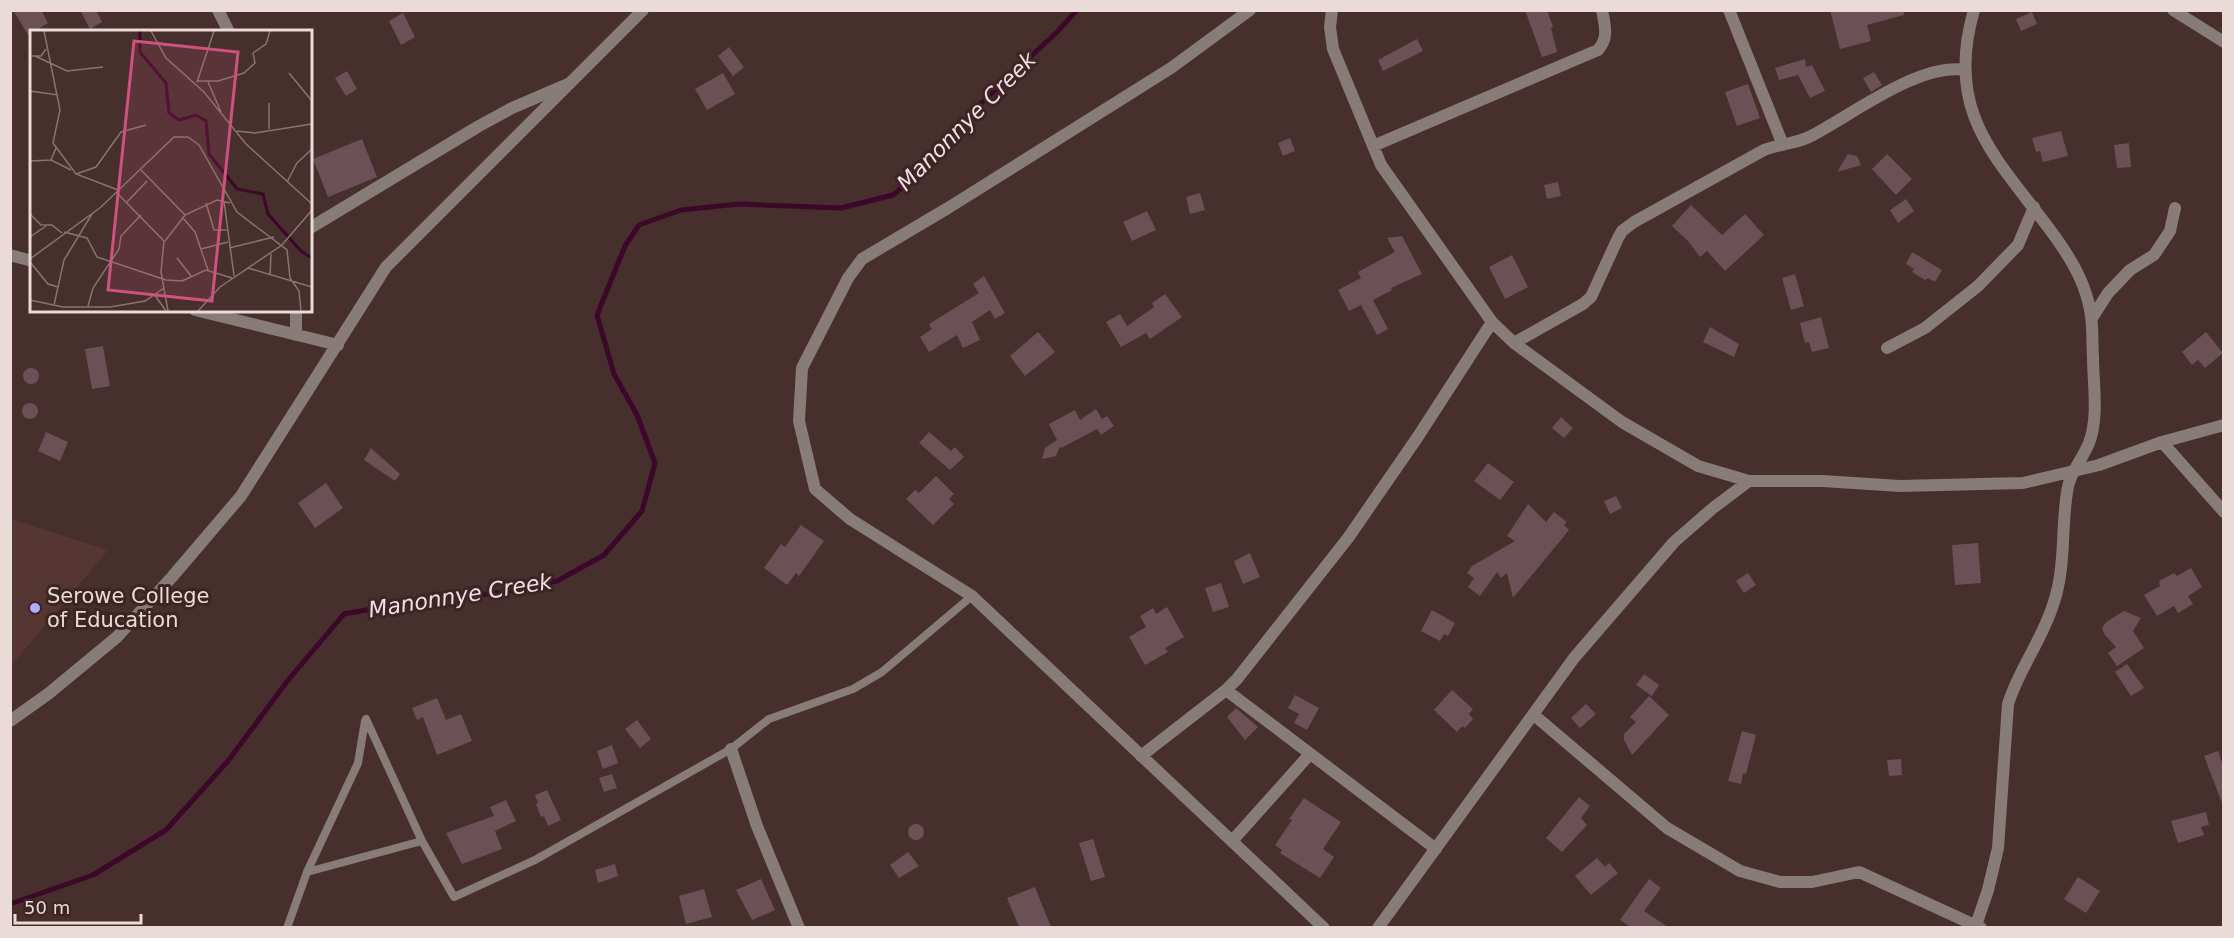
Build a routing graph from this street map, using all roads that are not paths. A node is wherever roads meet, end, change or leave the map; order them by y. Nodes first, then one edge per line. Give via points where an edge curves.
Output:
1 (218, 10) edge
2 (643, 10) edge
3 (1250, 10) edge
4 (1332, 10) edge
5 (1602, 10) edge
6 (1729, 10) edge
7 (1974, 10) edge
8 (2173, 10) edge
9 (227, 30) edge
10 (2223, 42) edge
11 (1965, 70) junction
12 (571, 83) junction
13 (1783, 145) junction
14 (1373, 146) junction
15 (2034, 207) junction
16 (2175, 208) dead end
17 (312, 227) edge
18 (10, 255) edge
19 (30, 260) edge
20 (203, 312) edge
21 (296, 312) edge
22 (2092, 318) junction
23 (1492, 322) junction
24 (296, 335) junction
25 (1514, 343) junction
26 (338, 345) junction
27 (1887, 348) dead end
28 (2223, 425) edge
29 (2162, 441) junction
30 (2074, 471) junction
31 (1749, 481) junction
32 (2223, 512) edge
33 (972, 596) junction
34 (1226, 690) junction
35 (1534, 715) junction
36 (10, 721) edge
37 (731, 749) junction
38 (1310, 754) junction
39 (1141, 756) junction
40 (422, 841) junction
41 (1232, 842) junction
42 (1436, 849) junction
43 (307, 872) junction
44 (1977, 926) edge
45 (287, 927) edge
46 (799, 927) edge
47 (1324, 927) edge
48 (1378, 927) edge

1 - 9 street
2 - 12 street
3 - 33 street via 1171,68 862,259 848,278 802,368 799,422 815,489 850,519
4 - 14 street via 1333,49
5 - 14 street via 1606,33 1598,50
6 - 13 street
7 - 11 street
8 - 10 street
11 - 13 street via 1942,70 1918,77 1810,136
11 - 15 street via 1971,109 1984,141
12 - 17 street via 479,126
12 - 26 street via 386,267
13 - 25 street via 1764,150 1634,222 1618,238 1591,297
14 - 23 street via 1381,165
15 - 22 street via 2077,271
15 - 27 street via 2018,245 1978,286 1925,328
16 - 22 street via 2170,231 2154,255 2130,270
18 - 19 street
20 - 24 street
21 - 24 street
22 - 30 street via 2093,418 2089,442
23 - 25 street
23 - 34 street via 1348,538
24 - 26 street
25 - 31 street via 1622,423 1698,466
26 - 36 street via 241,496 172,577 117,637
28 - 29 street
29 - 30 street
29 - 32 street
30 - 31 street via 2004,485
30 - 44 street via 2067,490 2057,594 2041,636 2014,683 2008,704 1998,848
31 - 35 street via 1674,542 1574,658
33 - 37 lane via 882,672 853,689 769,719
33 - 39 street
34 - 38 street
34 - 39 street
35 - 42 street
35 - 44 street via 1667,828 1740,871 1780,882 1812,882 1859,872
37 - 40 lane via 535,860 454,897
37 - 46 street via 742,787
38 - 41 street
38 - 42 street
39 - 41 street
40 - 43 lane
40 - 43 lane via 366,719 358,763
41 - 47 street
42 - 48 street
43 - 45 lane

